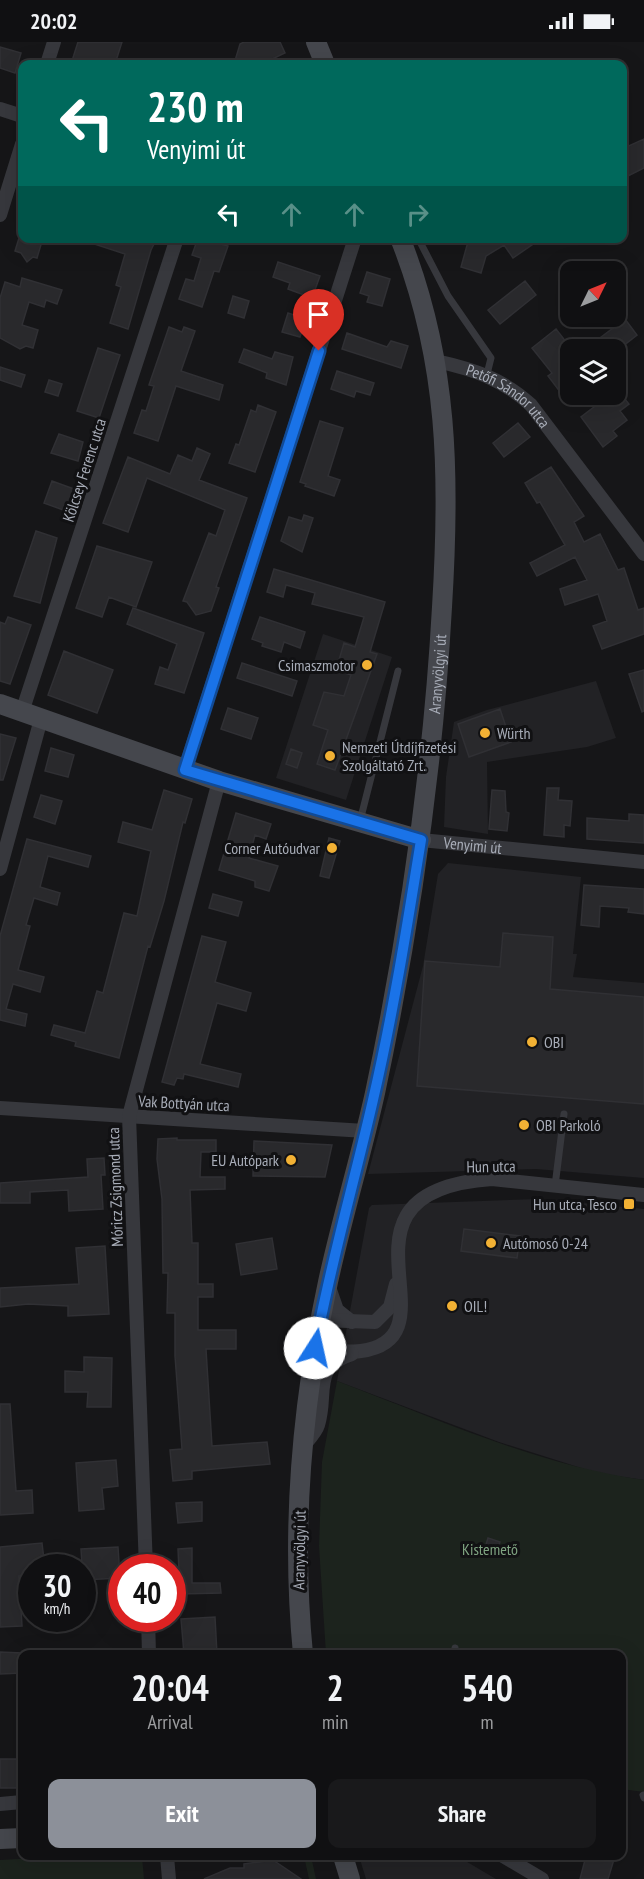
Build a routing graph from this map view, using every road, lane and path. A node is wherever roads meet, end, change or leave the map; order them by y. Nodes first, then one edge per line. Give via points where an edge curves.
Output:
1 (54, 42) edge
2 (316, 42) edge
3 (48, 60) edge
4 (323, 60) edge
5 (0, 109) edge
6 (18, 115) edge
7 (18, 157) edge
8 (0, 215) edge
9 (175, 243) edge
10 (353, 243) edge
11 (402, 243) edge
12 (421, 243) edge
13 (436, 361) junction
14 (487, 374) junction
15 (644, 554) edge
16 (398, 671) dead end
17 (0, 704) edge
18 (21, 712) junction
19 (41, 719) junction
20 (185, 770) junction
21 (219, 782) junction
22 (360, 823) junction
23 (421, 840) junction
24 (644, 862) edge
25 (0, 869) edge
26 (0, 1108) edge
27 (564, 1114) dead end
28 (129, 1116) junction
29 (365, 1131) junction
30 (555, 1186) junction
31 (644, 1195) edge
32 (398, 1270) junction
33 (328, 1283) junction
34 (321, 1320) junction
35 (354, 1323) junction
36 (315, 1348) junction
37 (360, 1351) junction
38 (304, 1445) junction
39 (145, 1554) edge
40 (148, 1632) edge
41 (149, 1650) edge
42 (303, 1650) edge
43 (18, 1802) edge
44 (0, 1804) edge
45 (18, 1838) edge
46 (0, 1839) edge
47 (167, 1860) edge
48 (344, 1860) edge
49 (510, 1860) edge
50 (169, 1879) edge
51 (350, 1879) edge
52 (542, 1879) edge

1 - 3 street
2 - 4 street
5 - 6 street
7 - 8 street
9 - 18 street, Kölcsey Ferenc utca
10 - 20 street
11 - 13 street via 417,280
12 - 14 lane via 448,296 491,358
13 - 14 street, Petőfi Sándor utca
13 - 23 street, Aranyvölgyi út via 446,453 445,563 439,675
14 - 15 street, Petőfi Sándor utca via 514,389 531,405
16 - 22 lane
17 - 18 street, Venyimi út
18 - 19 street, Venyimi út
19 - 20 street, Venyimi út
19 - 25 street
20 - 21 street, Venyimi út
21 - 22 street, Venyimi út
21 - 28 street, Móricz Zsigmond utca
22 - 23 street, Venyimi út
23 - 24 street, Venyimi út
23 - 29 street, Aranyvölgyi út via 399,978
26 - 28 street, Vak Bottyán utca
27 - 30 lane
28 - 29 street, Vak Bottyán utca
28 - 39 street, Móricz Zsigmond utca
29 - 33 street, Aranyvölgyi út
30 - 31 street, Hun utca
30 - 32 street, Hun utca via 472,1180 427,1195 402,1221 397,1241
32 - 35 street, Hun utca via 394,1297 386,1314 375,1322
32 - 37 street, Hun utca via 403,1311 398,1327 382,1344
33 - 34 street, Aranyvölgyi út
33 - 35 street via 337,1310
34 - 35 street, Hun utca
34 - 36 street, Aranyvölgyi út
36 - 37 street, Hun utca
36 - 38 street, Aranyvölgyi út
37 - 38 street, Aranyvölgyi út via 337,1359 326,1371 318,1427
38 - 42 street, Aranyvölgyi út via 298,1579
40 - 41 street
43 - 44 street
45 - 46 street
47 - 50 street
48 - 51 street
49 - 52 street

